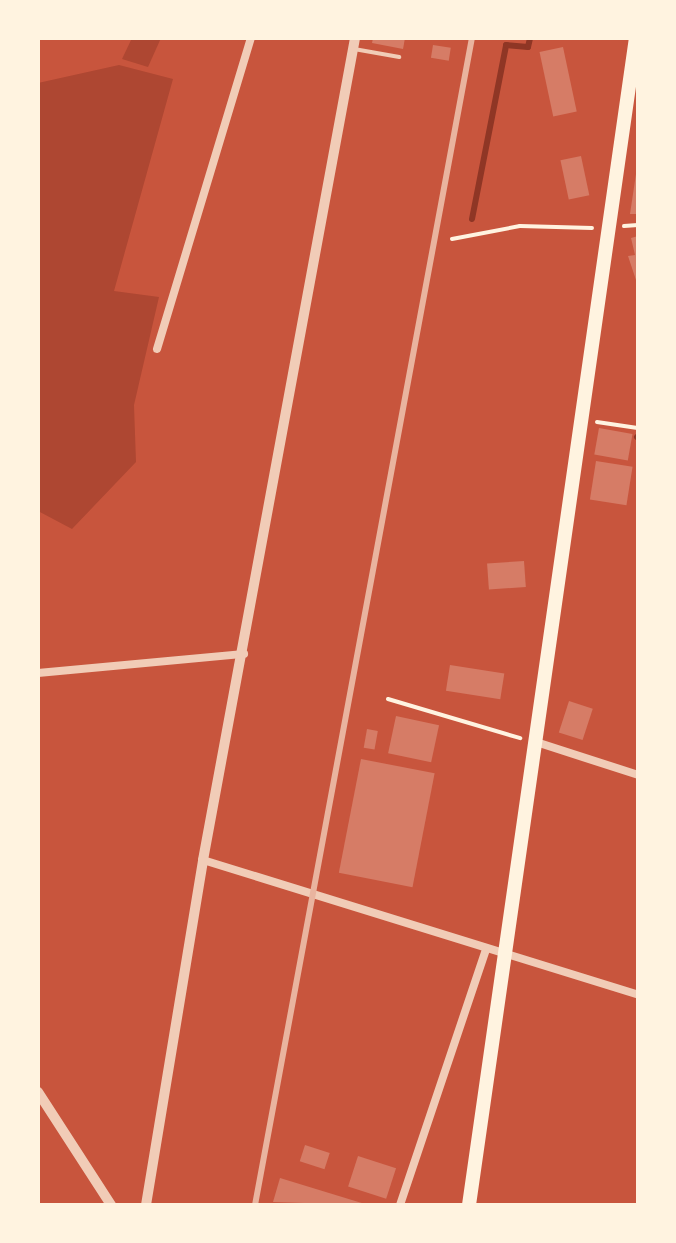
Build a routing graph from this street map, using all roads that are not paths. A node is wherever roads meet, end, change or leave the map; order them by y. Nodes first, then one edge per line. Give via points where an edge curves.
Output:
1 (251, 38) edge
2 (636, 38) edge
3 (354, 44) edge
4 (399, 57) dead end
5 (157, 349) dead end
6 (244, 654) junction
7 (38, 673) edge
8 (533, 741) junction
9 (638, 775) edge
10 (203, 860) junction
11 (486, 949) junction
12 (505, 955) junction
13 (638, 995) edge
14 (38, 1092) edge
15 (111, 1205) edge
16 (146, 1205) edge
17 (400, 1205) edge
18 (469, 1205) edge

1 - 5 street
2 - 8 highway
3 - 4 lane
3 - 6 street
6 - 7 street
6 - 10 street
8 - 9 street
8 - 12 highway
10 - 11 street
10 - 16 street
11 - 12 street
11 - 17 street
12 - 13 street
12 - 18 highway
14 - 15 street

